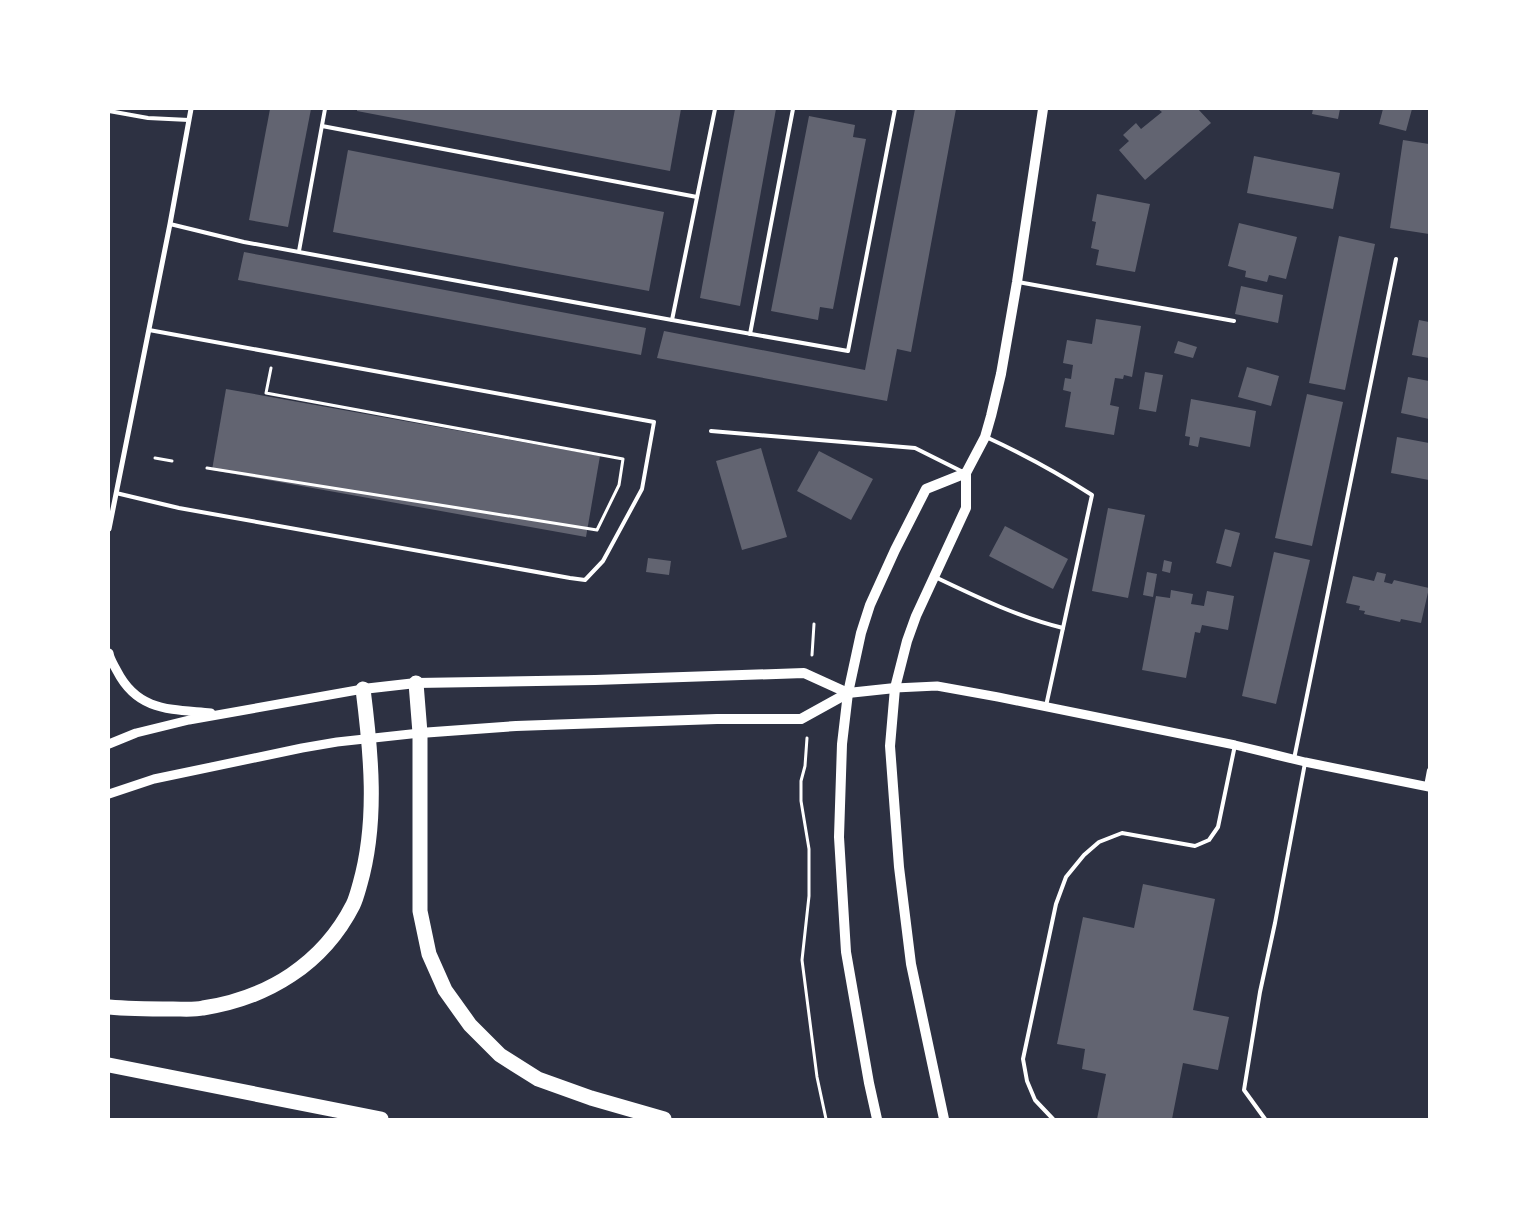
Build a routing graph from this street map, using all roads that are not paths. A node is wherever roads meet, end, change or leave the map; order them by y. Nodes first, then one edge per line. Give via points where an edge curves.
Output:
1 (191, 109) edge
2 (325, 109) edge
3 (715, 109) edge
4 (793, 109) edge
5 (893, 109) edge
6 (1043, 109) edge
7 (109, 111) edge
8 (189, 120) junction
9 (322, 126) junction
10 (697, 197) junction
11 (170, 224) junction
12 (299, 251) junction
13 (1396, 258) dead end
14 (1017, 282) junction
15 (672, 320) junction
16 (1234, 321) dead end
17 (149, 330) junction
18 (750, 334) junction
19 (711, 430) dead end
20 (985, 437) junction
21 (966, 473) junction
22 (116, 493) junction
23 (109, 529) edge
24 (934, 576) junction
25 (1063, 628) junction
26 (109, 653) edge
27 (416, 683) junction
28 (895, 688) junction
29 (363, 689) junction
30 (848, 693) junction
31 (1046, 706) junction
32 (221, 714) junction
33 (420, 734) junction
34 (369, 739) junction
35 (109, 744) edge
36 (1235, 745) junction
37 (1294, 759) junction
38 (1305, 762) junction
39 (1429, 770) edge
40 (1428, 787) edge
41 (109, 794) edge
42 (109, 1007) edge
43 (109, 1065) edge
44 (381, 1119) edge
45 (664, 1119) edge
46 (877, 1119) edge
47 (944, 1119) edge
48 (1052, 1119) edge
49 (1264, 1119) edge

1 - 8 street
2 - 9 lane
3 - 10 lane
4 - 18 lane
5 - 18 lane via 848,351
6 - 14 main road
7 - 8 lane via 148,118
8 - 11 street
9 - 10 lane
9 - 12 lane
10 - 15 lane
11 - 12 lane
11 - 17 street
12 - 15 lane
13 - 37 lane
14 - 16 lane
14 - 20 main road via 1001,374
15 - 18 lane
17 - 22 street
17 - 22 lane via 654,422 642,489 603,561 585,580 179,508
19 - 21 lane via 915,448
20 - 21 main road
20 - 25 lane via 1063,476 1092,495
21 - 24 main road via 966,508
21 - 30 main road via 926,489 870,605 860,633
22 - 23 street
24 - 25 lane via 1032,620
24 - 28 main road via 907,641
25 - 31 lane
26 - 32 street via 122,681 142,701 164,709
27 - 29 main road
27 - 30 main road via 804,673
27 - 33 highway
28 - 30 main road
28 - 31 street via 937,686
28 - 47 main road via 890,746 899,867 911,964
29 - 32 street
29 - 34 highway
30 - 33 main road via 801,719 516,726
30 - 46 main road via 842,744 839,837 846,952
31 - 36 street
32 - 35 street via 136,733
33 - 34 street
33 - 45 highway via 420,911 428,954 445,990 470,1025 500,1055 538,1079
34 - 41 street via 227,763 154,779
34 - 42 highway via 371,819 365,865 354,905 330,940 308,964 285,980 246,997 202,1009
36 - 37 street
36 - 48 lane via 1218,827 1209,840 1195,846 1122,833 1099,842 1066,876 1056,904 1023,1059 1035,1100
37 - 38 street
38 - 40 street
38 - 49 lane via 1244,1090
39 - 40 lane
43 - 44 highway

